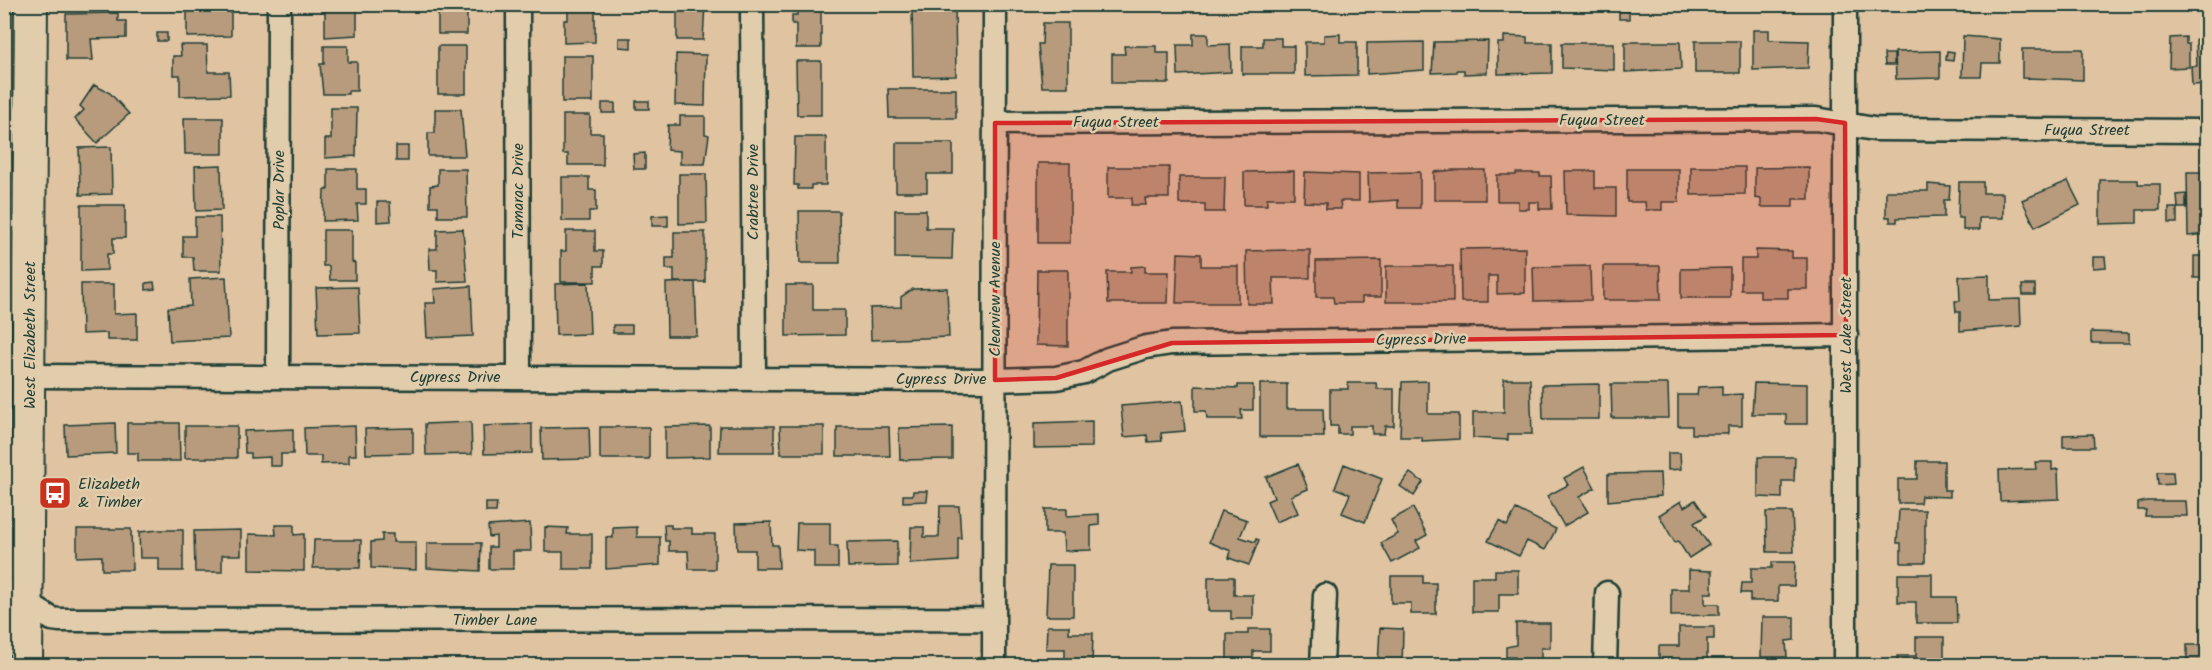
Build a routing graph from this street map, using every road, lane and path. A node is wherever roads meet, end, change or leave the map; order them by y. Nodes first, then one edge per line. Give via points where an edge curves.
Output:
1 (31, 4) edge
2 (279, 4) edge
3 (518, 4) edge
4 (752, 4) edge
5 (995, 4) edge
6 (1845, 4) edge
7 (995, 123) junction
8 (1845, 123) junction
9 (2208, 130) edge
10 (1846, 335) junction
11 (30, 376) junction
12 (278, 376) junction
13 (519, 377) junction
14 (754, 379) junction
15 (995, 380) junction
16 (1607, 593) dead end
17 (1325, 595) dead end
18 (16, 596) edge
19 (994, 619) junction
20 (26, 666) edge
21 (994, 666) edge
22 (1323, 666) edge
23 (1605, 666) edge
24 (1845, 666) edge

1 - 11 main road, West Elizabeth Street
2 - 12 street, Poplar Drive
3 - 13 street, Tamarac Drive
4 - 14 street, Crabtree Drive
5 - 7 street, Clearview Avenue
6 - 8 street, West Lake Street
7 - 8 street, Fuqua Street via 1816,119
7 - 15 street, Clearview Avenue
8 - 9 street, Fuqua Street via 1880,129
8 - 10 street, West Lake Street
10 - 15 street, Cypress Drive via 1172,343 1146,347 1108,359 1084,372 1056,378
10 - 24 street, West Lake Street
11 - 12 street, Cypress Drive
11 - 18 main road, West Elizabeth Street
12 - 13 street, Cypress Drive
13 - 14 street, Cypress Drive
14 - 15 street, Cypress Drive
15 - 19 street, Clearview Avenue
16 - 23 street
17 - 22 street
18 - 19 street, Timber Lane via 59,620
18 - 20 main road, West Elizabeth Street
19 - 21 street, Clearview Avenue

